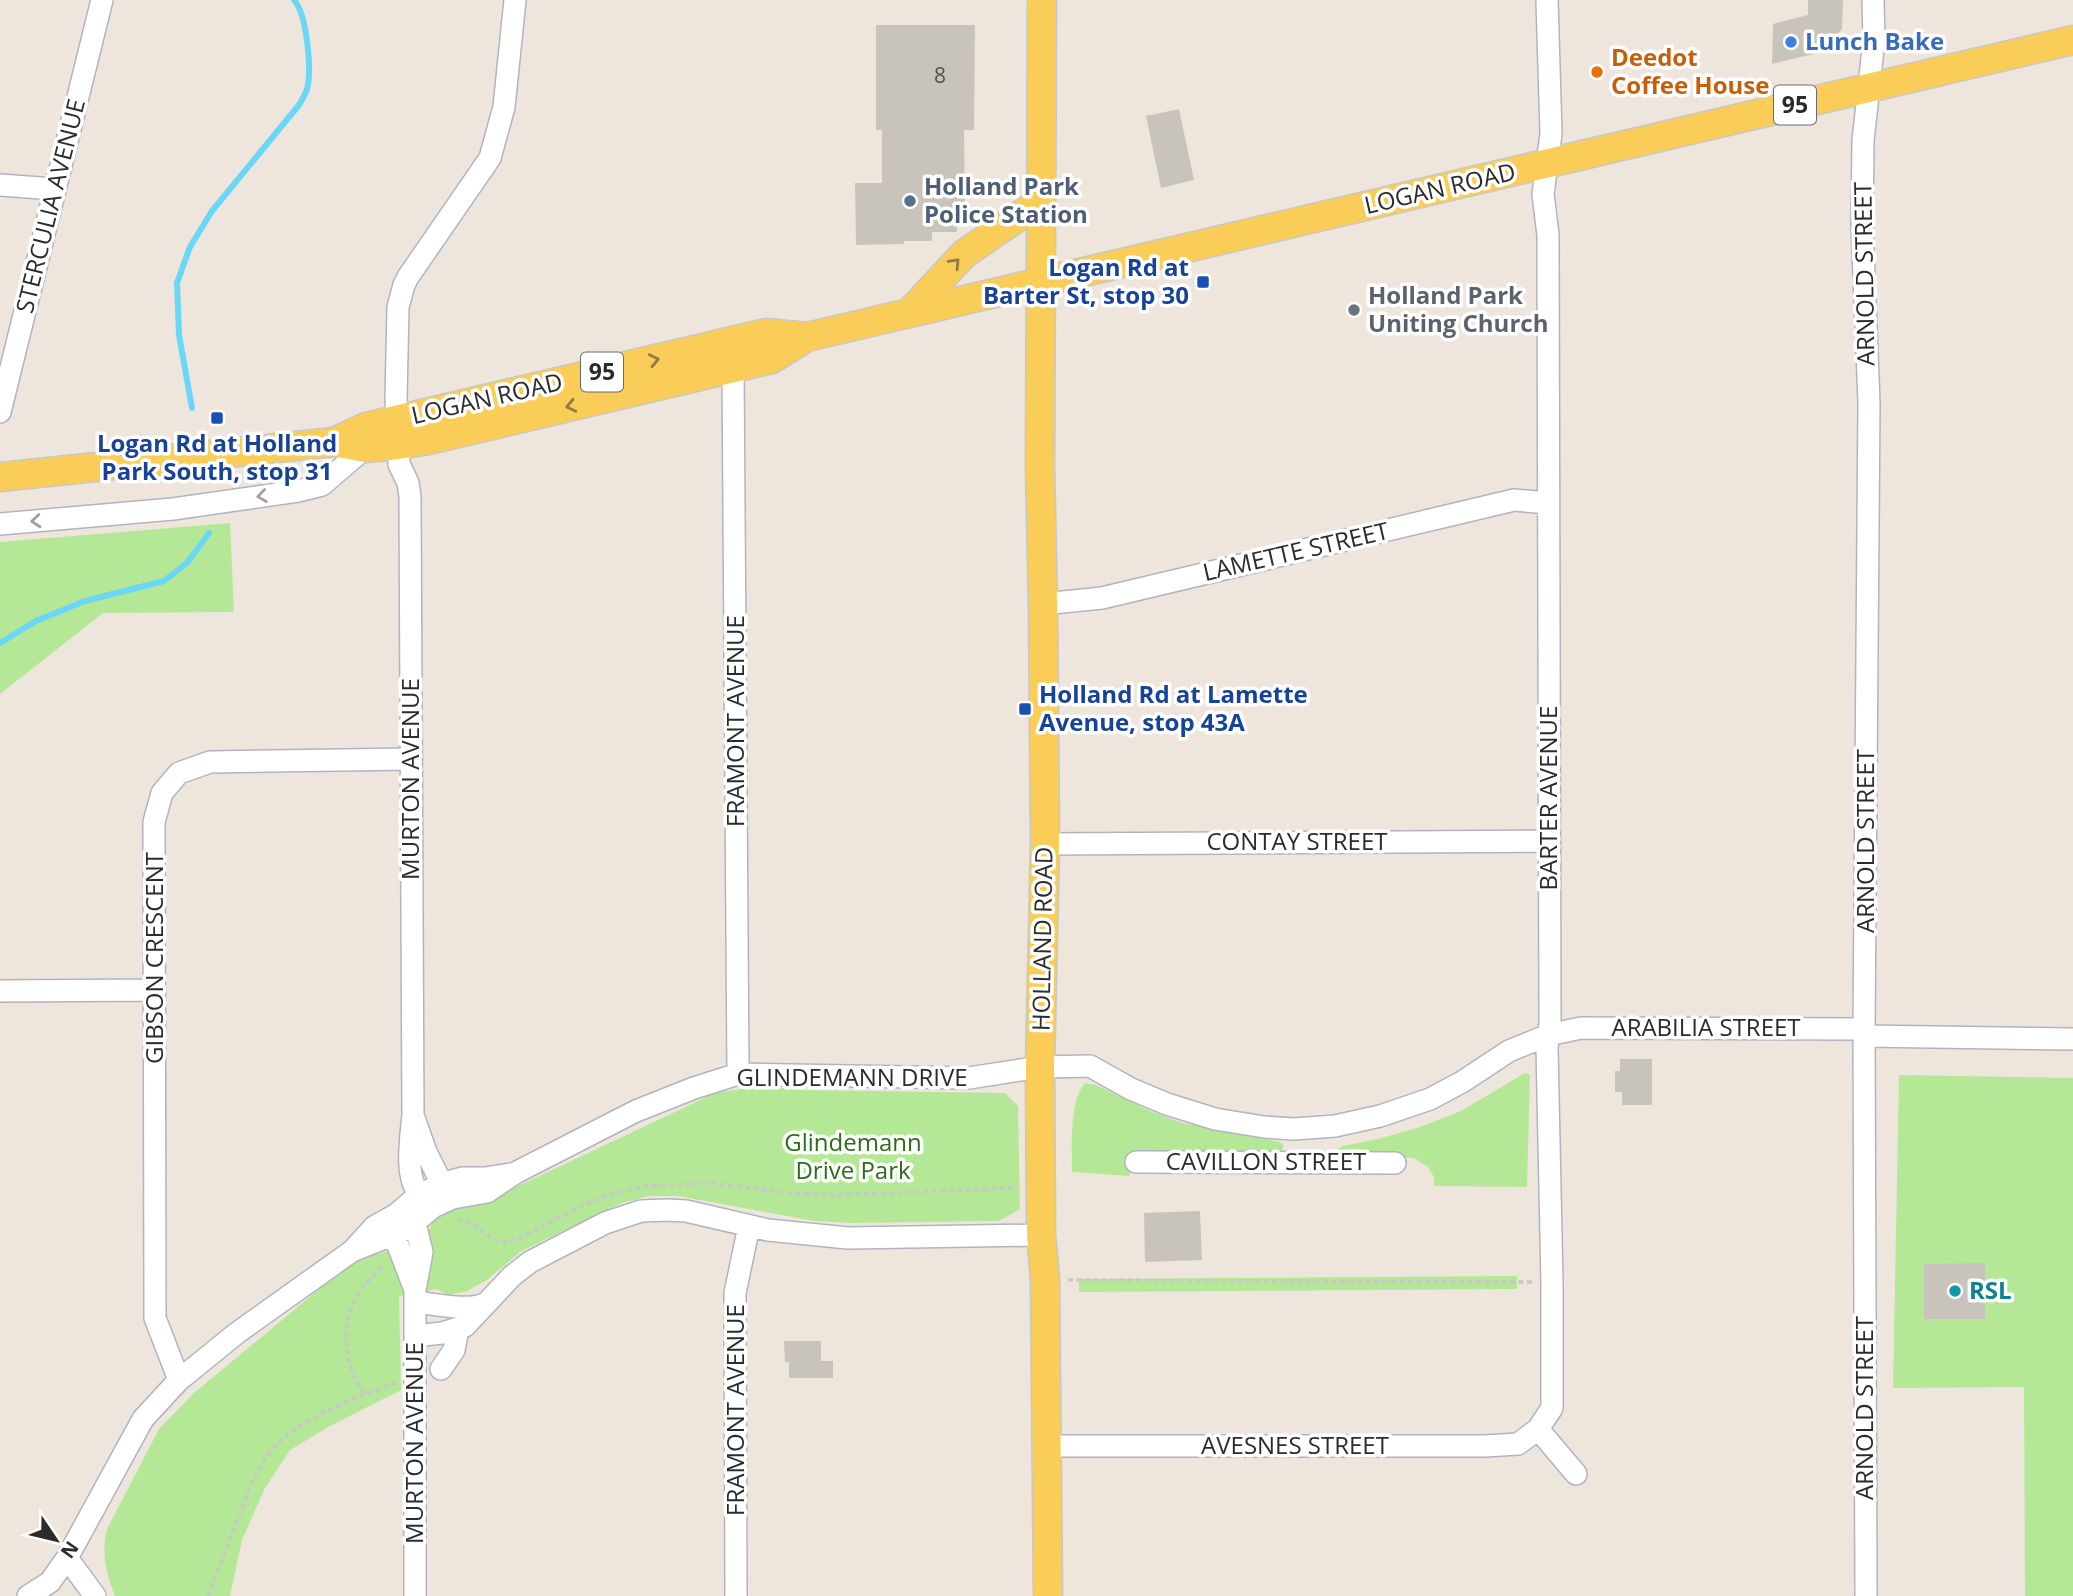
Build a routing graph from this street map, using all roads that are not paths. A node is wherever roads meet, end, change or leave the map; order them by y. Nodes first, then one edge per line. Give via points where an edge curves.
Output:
1 (102, 0) edge
2 (515, 0) edge
3 (1042, 0) edge
4 (1547, 0) edge
5 (1873, 0) edge
6 (2073, 40) edge
7 (1870, 88) junction
8 (1548, 164) junction
9 (0, 186) edge
10 (55, 189) junction
11 (1041, 201) junction
12 (1040, 283) junction
13 (909, 313) junction
14 (807, 337) junction
15 (733, 368) junction
16 (0, 412) edge
17 (397, 433) junction
18 (334, 442) junction
19 (365, 448) junction
20 (0, 477) edge
21 (1548, 503) junction
22 (0, 524) edge
23 (1043, 604) junction
24 (411, 759) junction
25 (1549, 841) junction
26 (1045, 844) junction
27 (155, 990) junction
28 (0, 991) edge
29 (1864, 1032) junction
30 (1548, 1035) junction
31 (2073, 1039) edge
32 (1040, 1067) junction
33 (738, 1074) junction
34 (1302, 1129) junction
35 (1136, 1162) dead end
36 (1304, 1162) junction
37 (1395, 1163) dead end
38 (433, 1195) junction
39 (407, 1218) junction
40 (749, 1226) junction
41 (394, 1235) junction
42 (1041, 1235) junction
43 (352, 1251) junction
44 (415, 1296) junction
45 (488, 1302) junction
46 (458, 1329) junction
47 (415, 1336) junction
48 (441, 1369) dead end
49 (179, 1380) junction
50 (1538, 1429) junction
51 (1047, 1446) junction
52 (1576, 1474) dead end
53 (67, 1558) junction
54 (28, 1596) edge
55 (95, 1596) edge
56 (415, 1596) edge
57 (736, 1596) edge
58 (1048, 1596) edge
59 (1866, 1596) edge

1 - 10 street, STERCULIA AVENUE
2 - 17 street, MURTON AVENUE via 505,107 490,158 408,277 398,307
3 - 11 main road, HOLLAND ROAD
4 - 8 street, BARTER AVENUE
5 - 7 street, ARNOLD STREET
6 - 7 main road, LOGAN ROAD / 95
7 - 8 main road, LOGAN ROAD / 95
7 - 29 street, ARNOLD STREET via 1863,141 1869,402
8 - 12 main road, LOGAN ROAD / 95
8 - 21 street, BARTER AVENUE via 1543,194 1548,235
9 - 10 street
10 - 16 street, STERCULIA AVENUE
11 - 12 main road, HOLLAND ROAD
13 -> 11 main road via 964,254
12 - 13 main road, LOGAN ROAD / 95
12 - 23 main road, HOLLAND ROAD
13 - 14 main road, LOGAN ROAD / 95
14 - 15 main road, LOGAN ROAD / 95 via 772,359
17 -> 14 main road, LOGAN ROAD / 95 via 766,333
15 -> 17 main road, LOGAN ROAD / 95
15 - 33 street, FRAMONT AVENUE
17 - 18 main road, LOGAN ROAD / 95 via 366,427
17 - 19 main road, LOGAN ROAD / 95
17 - 24 street, MURTON AVENUE via 399,464 410,496
18 - 19 main road, LOGAN ROAD / 95
18 - 20 main road, LOGAN ROAD / 95
19 -> 22 street via 321,485 298,491 173,509
21 - 23 street, LAMETTE STREET via 1514,500 1102,598
21 - 25 street, BARTER AVENUE
23 - 26 main road, HOLLAND ROAD
24 - 27 street, GIBSON CRESCENT via 209,762 179,773 162,793 154,822
24 - 38 street, MURTON AVENUE via 413,1115 409,1164 412,1177
25 - 26 street, CONTAY STREET
25 - 30 street, BARTER AVENUE
26 - 32 main road, HOLLAND ROAD
27 - 28 street
27 - 49 street, GIBSON CRESCENT via 155,1318
29 - 30 street, ARABILIA STREET via 1581,1028
29 - 31 street, ARABILIA STREET
29 - 59 street, ARNOLD STREET
30 - 34 street, CAVILLON STREET via 1508,1051 1430,1099 1380,1116
30 - 50 street, BARTER AVENUE via 1552,1408
32 - 33 street, GLINDEMANN DRIVE via 969,1078
32 - 34 street, CAVILLON STREET via 1090,1066 1143,1094 1215,1119
32 - 42 main road, HOLLAND ROAD
33 - 38 street, GLINDEMANN DRIVE via 636,1111 515,1173 462,1178
34 - 36 street
35 - 36 street, CAVILLON STREET
36 - 37 street, CAVILLON STREET
38 - 39 street
39 - 41 street
39 - 43 street via 374,1227
39 - 44 street, MURTON AVENUE via 422,1252
40 - 42 street via 848,1238
40 - 45 street via 677,1210 641,1211 616,1218 530,1262
40 - 57 street, FRAMONT AVENUE via 735,1293
41 - 43 street
41 - 44 street, MURTON AVENUE
42 - 51 main road, HOLLAND ROAD
43 - 49 street
44 - 45 street via 469,1307
44 - 47 street, MURTON AVENUE
45 - 46 street
46 - 47 street
46 - 48 street via 454,1350
47 - 56 street, MURTON AVENUE
49 - 53 street via 143,1419
50 - 51 street, AVESNES STREET via 1518,1444 1485,1446
50 - 52 street
51 - 58 main road, HOLLAND ROAD
53 - 54 street via 50,1582
53 - 55 street

